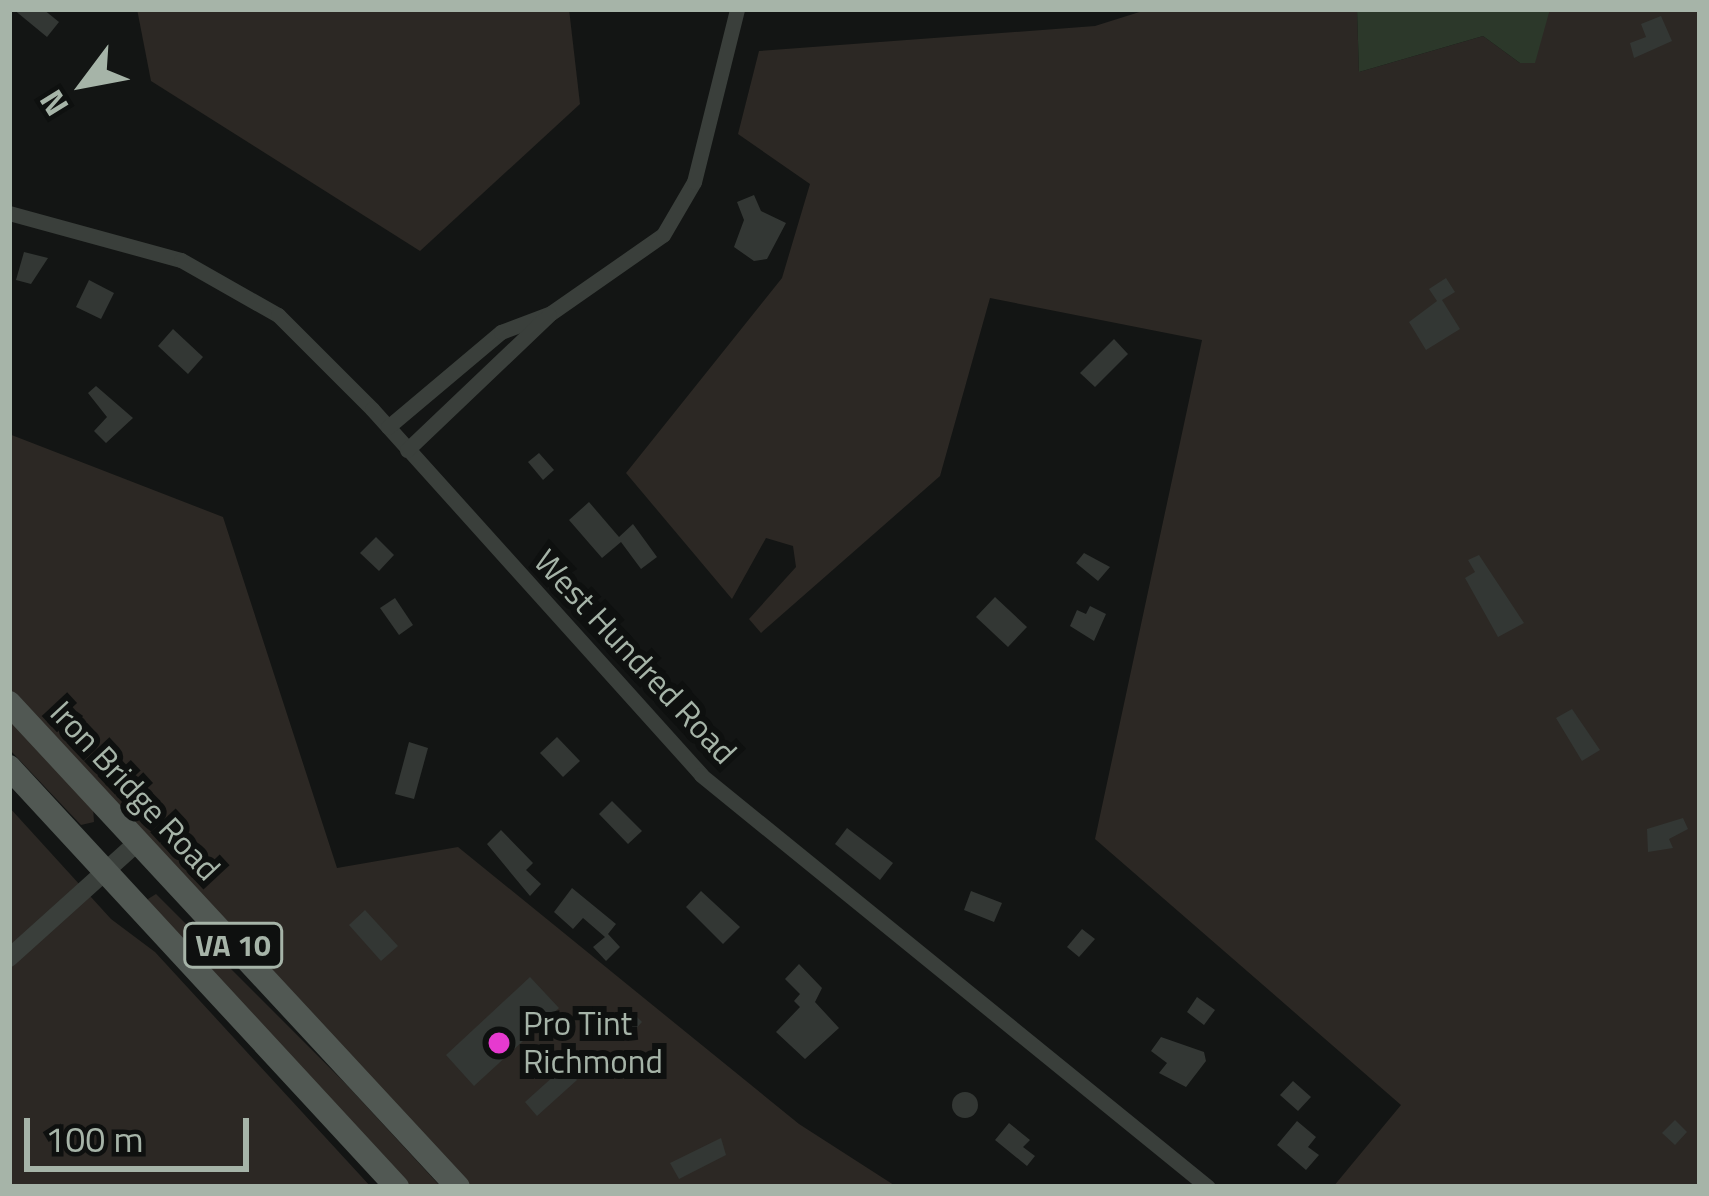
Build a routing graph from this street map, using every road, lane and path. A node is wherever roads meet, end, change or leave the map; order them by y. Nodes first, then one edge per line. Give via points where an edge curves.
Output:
1 (737, 9) edge
2 (9, 213) edge
3 (551, 313) junction
4 (388, 427) junction
5 (407, 450) junction
6 (9, 703) edge
7 (9, 767) edge
8 (138, 842) junction
9 (106, 872) junction
10 (9, 958) edge
11 (397, 1187) edge
12 (458, 1187) edge
13 (1208, 1187) edge

1 - 3 street via 680,211 646,251
2 - 4 street, West Hundred Road via 181,260 238,287 305,339
3 - 4 street via 501,332
3 - 5 street
4 - 5 street, West Hundred Road
5 - 13 street, West Hundred Road via 700,775
6 - 8 main road, Iron Bridge Road / VA 10
7 - 9 main road, VA 10
8 - 9 street
8 - 12 main road, Iron Bridge Road / VA 10
9 - 10 street
9 - 11 main road, VA 10

